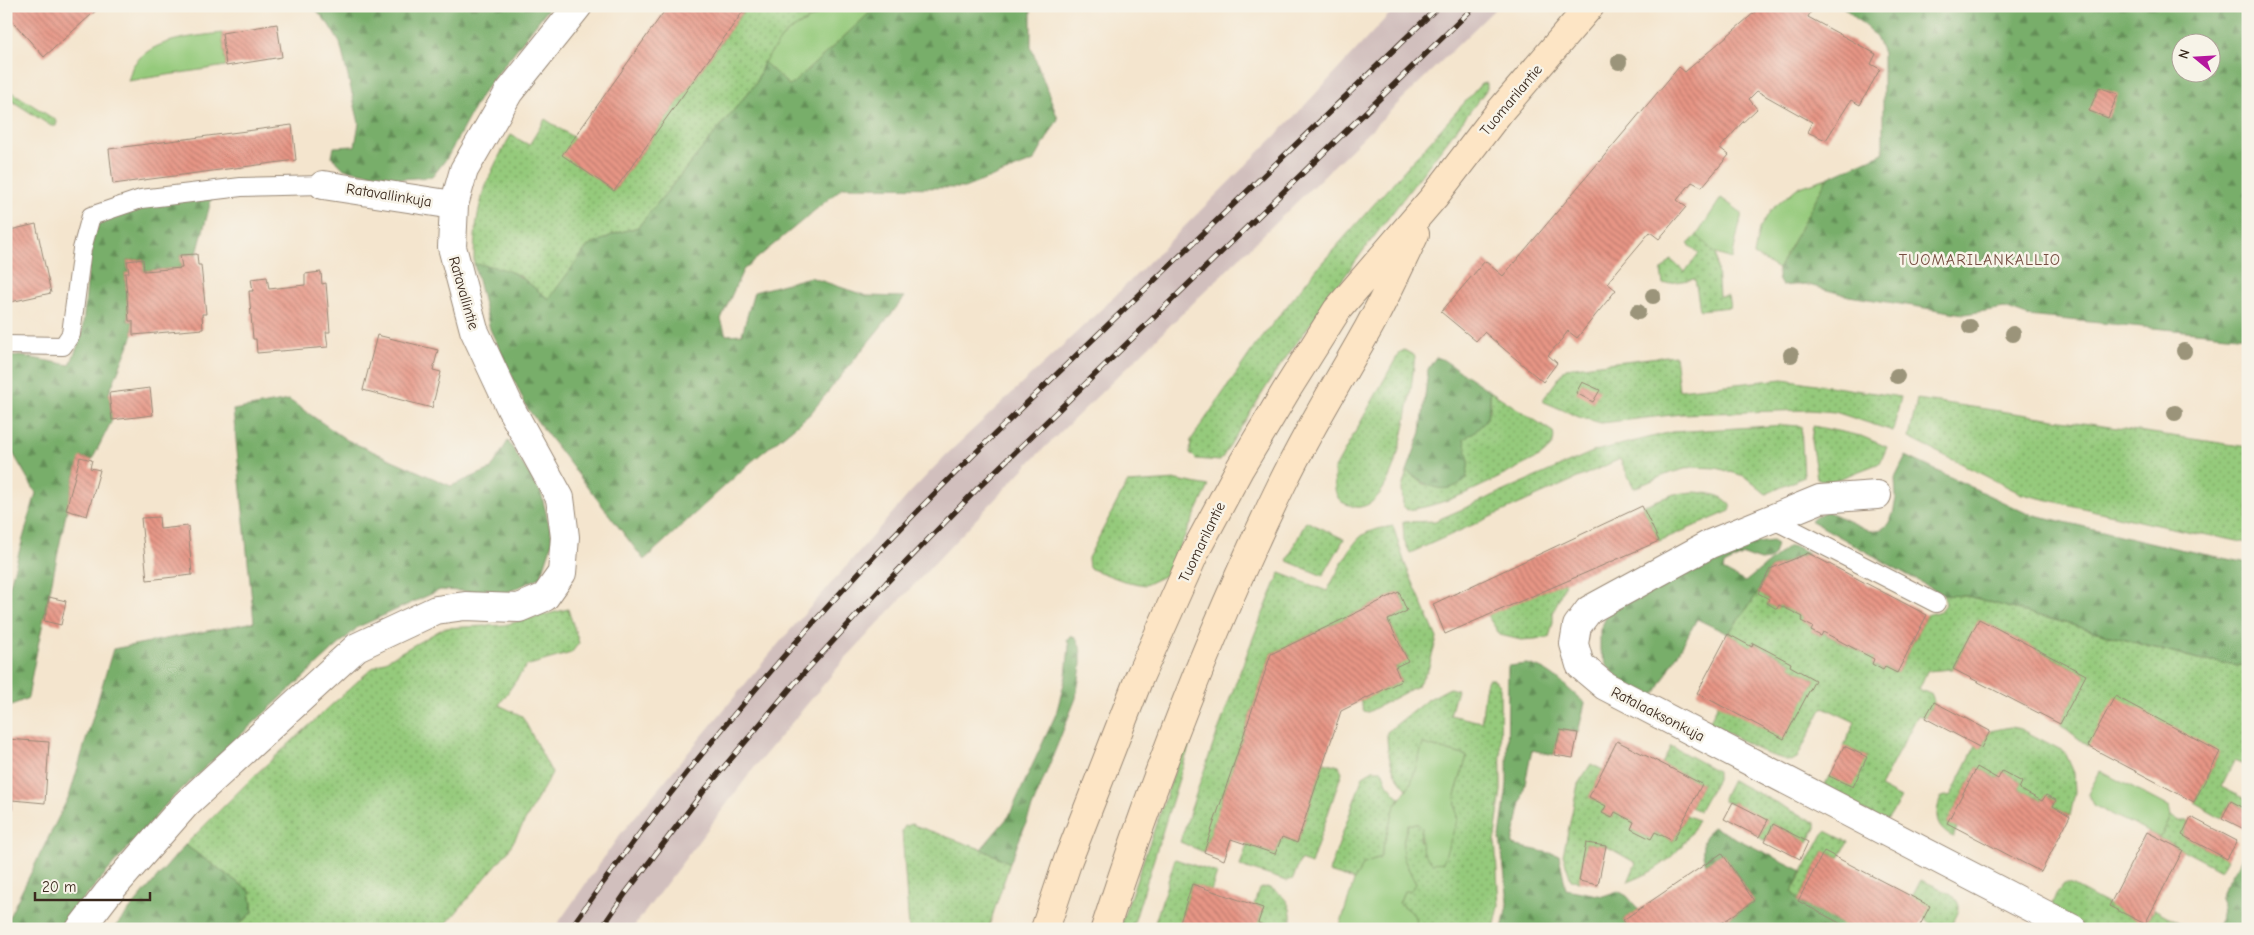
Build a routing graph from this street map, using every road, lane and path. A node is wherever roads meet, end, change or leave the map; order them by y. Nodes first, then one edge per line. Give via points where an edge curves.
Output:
1 (578, 6) edge
2 (1590, 6) edge
3 (323, 185) joint
4 (1434, 197) junction
5 (454, 205) junction
6 (6, 345) edge
7 (1877, 495) dead end
8 (1772, 519) junction
9 (1936, 603) dead end
10 (80, 929) edge
11 (1045, 929) edge
12 (1105, 929) edge
13 (2073, 929) edge

1 - 5 street, Ratavallintie via 509,92 464,170
2 - 4 main road, Tuomarilantie via 1500,111
3 - 5 street, Ratavallinkuja
3 - 6 lane via 241,187 141,199 91,216 82,249 71,334 63,346
4 - 11 main road, Tuomarilantie via 1337,310 1286,390 1200,542 1139,678 1068,860
4 - 12 main road, Tuomarilantie via 1370,325 1282,483 1251,551 1210,644 1149,802
5 - 10 street, Ratavallintie via 452,247 474,330 511,409 560,498 565,537 562,573 545,597 519,608 466,606 436,610 357,647 186,804
7 - 8 street, Ratalaaksonkuja via 1820,499
8 - 9 lane
8 - 13 street, Ratalaaksonkuja via 1710,544 1589,610 1577,626 1574,644 1580,665 1605,686

